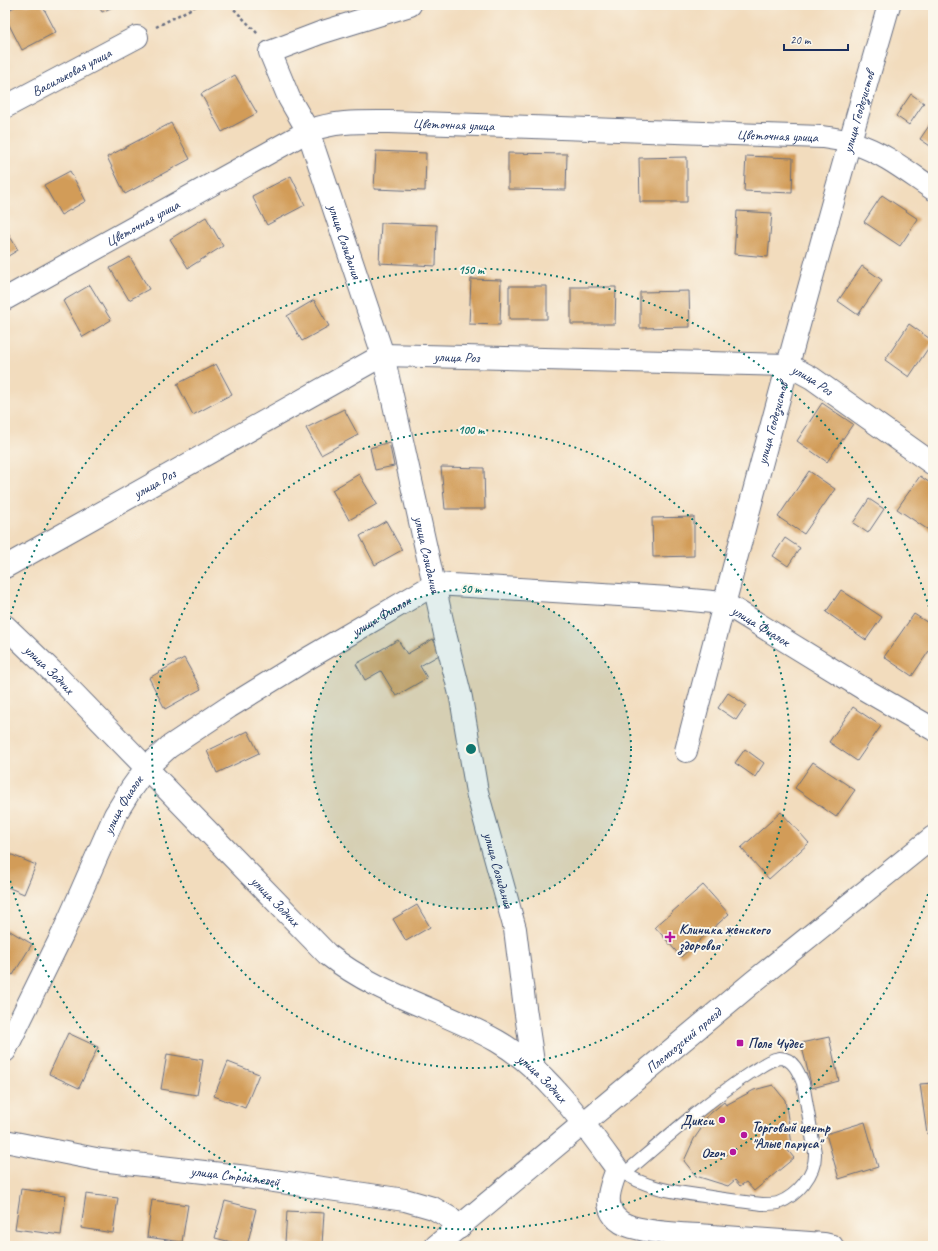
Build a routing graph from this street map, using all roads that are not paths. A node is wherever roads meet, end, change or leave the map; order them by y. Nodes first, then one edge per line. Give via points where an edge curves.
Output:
1 (410, 5) edge
2 (889, 5) edge
3 (137, 37) road end
4 (5, 107) edge
5 (308, 131) junction
6 (849, 142) junction
7 (933, 189) edge
8 (5, 299) edge
9 (383, 355) junction
10 (788, 365) junction
11 (933, 464) edge
12 (5, 567) edge
13 (434, 584) junction
14 (724, 603) junction
15 (5, 626) edge
16 (933, 729) edge
17 (686, 751) dead end
18 (146, 768) junction
19 (933, 837) edge
20 (5, 1051) edge
21 (534, 1069) junction
22 (584, 1124) junction
23 (5, 1141) edge
24 (621, 1171) junction
25 (459, 1228) junction
26 (436, 1246) edge
27 (832, 1246) edge

1 - 5 street, улица Созидания via 320,33 270,52 287,93
2 - 6 street, улица Геодезистов
3 - 4 street, Васильковая улица
5 - 6 street, Цветочная улица via 332,124 357,122 798,136
5 - 8 street, Цветочная улица
5 - 9 street, улица Созидания
6 - 7 street, Цветочная улица via 881,156
6 - 10 street, улица Геодезистов
9 - 10 street, улица Роз
9 - 12 street, улица Роз
9 - 13 street, улица Созидания
10 - 11 street, улица Роз via 812,378
10 - 14 street, улица Геодезистов
13 - 14 street, улица Фиалок
13 - 18 street, улица Фиалок via 236,703 170,747
13 - 21 street, улица Созидания via 461,698 482,813 515,929
14 - 16 street, улица Фиалок
14 - 17 street, улица Геодезистов
15 - 18 street, улица Зодчих
18 - 20 street, улица Фиалок via 115,815 63,933
18 - 21 street, улица Зодчих via 309,936 336,960 390,993 499,1042
19 - 22 street, Племхозский проезд
21 - 22 street, улица Зодчих
22 - 24 street, улица Зодчих
22 - 25 street, Племхозский проезд
23 - 25 street, улица Строителей via 102,1160 247,1177 405,1200 433,1208 450,1218
24 - 24 lane via 645,1184 668,1191 762,1204 778,1203 809,1177 816,1162 803,1083 799,1073 787,1060 780,1058 766,1063 716,1097
24 - 27 street via 609,1194 610,1210 621,1222 631,1226 670,1233
25 - 26 street, Племхозский проезд

